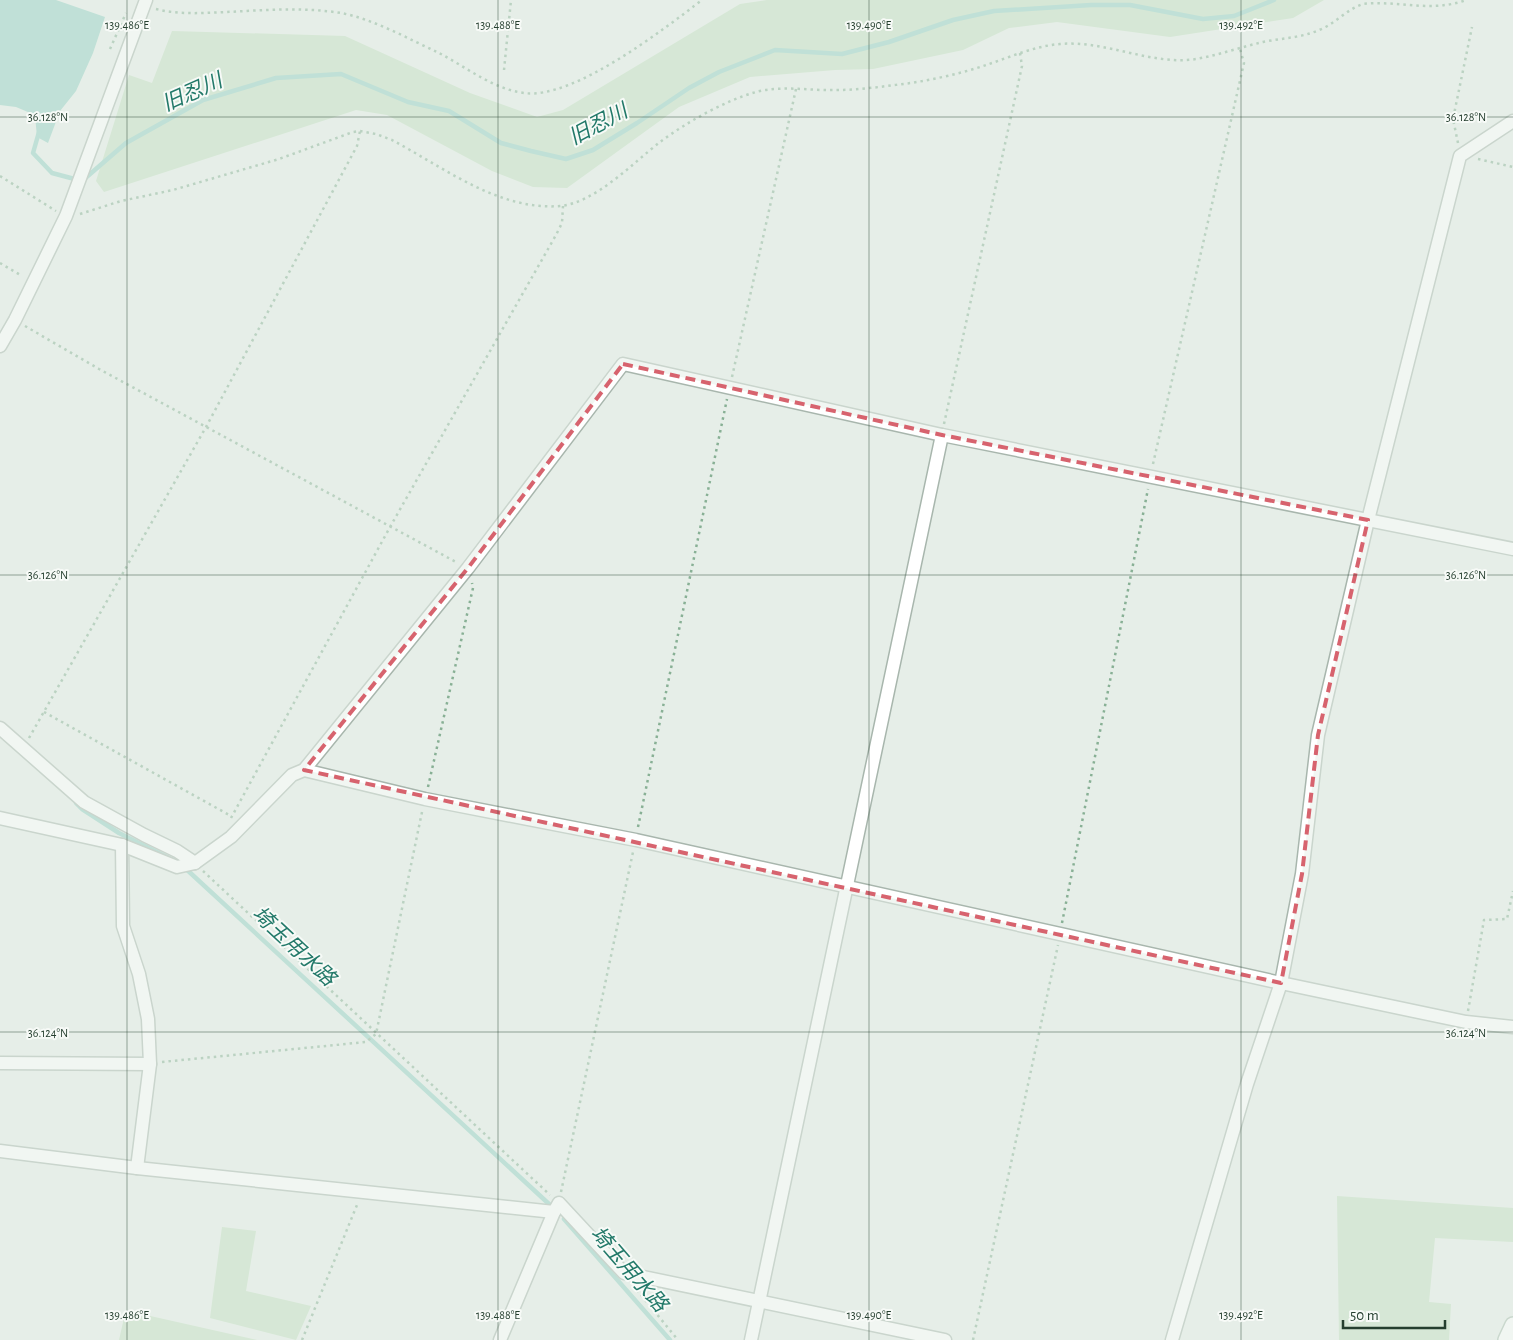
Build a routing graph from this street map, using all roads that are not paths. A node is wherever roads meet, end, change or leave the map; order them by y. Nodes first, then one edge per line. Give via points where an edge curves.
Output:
1 (148, 4) edge
2 (1513, 121) edge
3 (0, 346) edge
4 (942, 435) junction
5 (1368, 520) junction
6 (1513, 549) edge
7 (0, 728) edge
8 (304, 770) junction
9 (0, 818) edge
10 (122, 845) junction
11 (195, 863) junction
12 (847, 886) junction
13 (1281, 983) junction
14 (1513, 1027) edge
15 (0, 1063) edge
16 (150, 1064) junction
17 (0, 1151) edge
18 (137, 1168) junction
19 (556, 1208) junction
20 (758, 1301) junction
21 (1513, 1325) edge
22 (500, 1340) edge
23 (751, 1340) edge
24 (945, 1340) edge
25 (1172, 1340) edge
26 (1506, 1340) edge

1 - 3 street via 66,216
2 - 5 street via 1460,156
4 - 5 street
4 - 8 street via 623,364 468,568
4 - 12 street
5 - 6 street
5 - 13 street via 1318,735 1302,874
7 - 11 street via 84,802
8 - 11 street via 292,775 231,837
8 - 12 street via 425,799
9 - 10 street
10 - 11 street via 177,866
10 - 16 street via 123,926 143,992
12 - 13 street
12 - 20 street
13 - 14 street via 1466,1022
13 - 25 street via 1247,1084
15 - 16 street
16 - 18 street
17 - 18 street
18 - 19 street via 362,1192
19 - 20 street via 624,1273
19 - 22 street
20 - 23 street
20 - 24 street
21 - 26 main road

